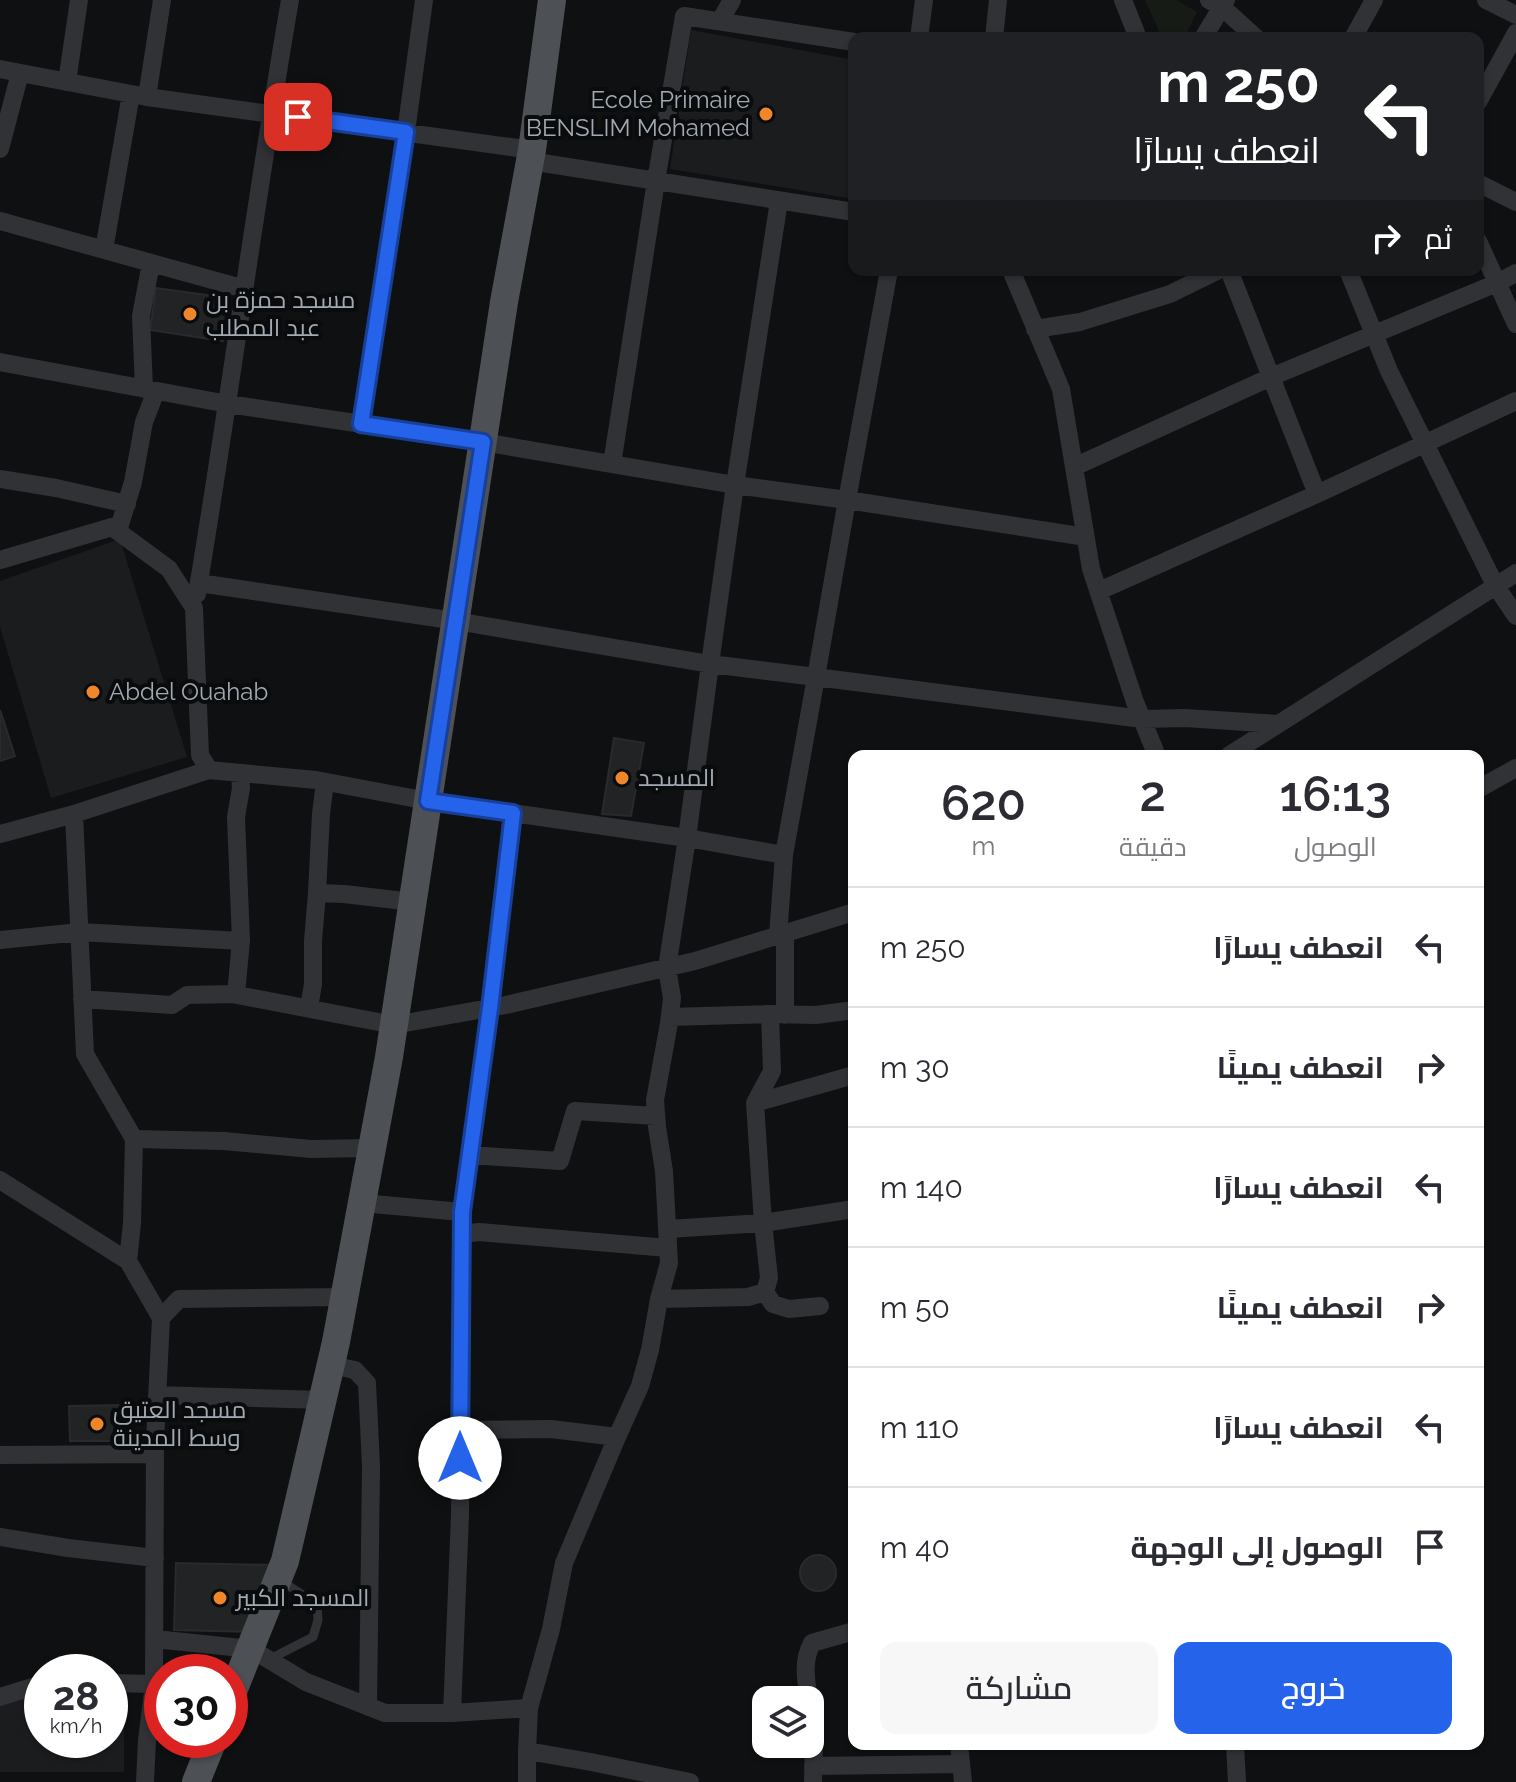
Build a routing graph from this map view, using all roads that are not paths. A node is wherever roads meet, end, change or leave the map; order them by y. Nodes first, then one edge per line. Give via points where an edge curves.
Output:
1 (79, 0) edge
2 (162, 0) edge
3 (290, 0) edge
4 (424, 0) edge
5 (552, 0) edge
6 (732, 0) edge
7 (924, 0) edge
8 (998, 0) edge
9 (1123, 0) edge
10 (1374, 0) edge
11 (1486, 0) edge
12 (1219, 2) edge
13 (685, 8) edge
14 (1516, 15) edge
15 (720, 21) junction
16 (920, 32) edge
17 (995, 32) edge
18 (1136, 32) edge
19 (1206, 32) edge
20 (1248, 32) edge
21 (1356, 32) edge
22 (1516, 33) edge
23 (848, 41) edge
24 (0, 69) edge
25 (20, 73) junction
26 (67, 82) junction
27 (1484, 91) edge
28 (139, 95) junction
29 (271, 114) junction
30 (406, 132) junction
31 (0, 149) edge
32 (531, 155) junction
33 (656, 181) junction
34 (1484, 186) edge
35 (779, 201) junction
36 (1516, 202) edge
37 (848, 211) edge
38 (0, 221) edge
39 (104, 250) junction
40 (1484, 254) edge
41 (151, 263) junction
42 (1516, 273) edge
43 (888, 276) edge
44 (1013, 276) edge
45 (1207, 276) edge
46 (1231, 276) edge
47 (1350, 276) edge
48 (1497, 283) junction
49 (245, 289) junction
50 (1516, 324) edge
51 (1035, 329) junction
52 (1374, 335) junction
53 (0, 362) edge
54 (1271, 377) junction
55 (150, 390) junction
56 (1516, 401) edge
57 (228, 404) junction
58 (361, 424) junction
59 (483, 442) junction
60 (1424, 443) junction
61 (612, 464) junction
62 (1074, 467) junction
63 (0, 479) edge
64 (735, 485) junction
65 (1317, 494) junction
66 (847, 500) junction
67 (127, 504) junction
68 (118, 531) junction
69 (1086, 537) junction
70 (0, 560) edge
71 (1516, 573) edge
72 (199, 583) junction
73 (1495, 585) junction
74 (1099, 591) junction
75 (194, 608) junction
76 (1516, 616) edge
77 (456, 621) junction
78 (710, 664) junction
79 (816, 677) junction
80 (1142, 719) junction
81 (1278, 724) junction
82 (1155, 750) edge
83 (1240, 750) edge
84 (1516, 768) edge
85 (209, 770) junction
86 (240, 773) junction
87 (325, 782) junction
88 (1484, 786) edge
89 (428, 801) junction
90 (513, 813) junction
91 (74, 814) junction
92 (0, 834) edge
93 (687, 838) junction
94 (784, 855) junction
95 (317, 893) junction
96 (413, 902) junction
97 (848, 914) edge
98 (80, 932) junction
99 (782, 935) junction
100 (0, 940) edge
101 (241, 941) junction
102 (667, 968) junction
103 (236, 994) junction
104 (82, 999) junction
105 (309, 1008) junction
106 (490, 1008) junction
107 (848, 1011) edge
108 (778, 1014) junction
109 (670, 1017) junction
110 (394, 1025) junction
111 (848, 1077) edge
112 (755, 1103) junction
113 (656, 1116) junction
114 (134, 1139) junction
115 (372, 1148) junction
116 (470, 1155) junction
117 (0, 1180) edge
118 (362, 1203) junction
119 (848, 1210) edge
120 (462, 1212) junction
121 (763, 1223) junction
122 (462, 1234) junction
123 (668, 1239) junction
124 (128, 1261) junction
125 (765, 1292) junction
126 (345, 1297) junction
127 (659, 1299) junction
128 (820, 1306) dead end
129 (161, 1318) junction
130 (331, 1365) junction
131 (157, 1395) junction
132 (323, 1400) junction
133 (461, 1430) junction
134 (617, 1437) junction
135 (155, 1454) junction
136 (0, 1455) edge
137 (0, 1537) edge
138 (155, 1558) junction
139 (278, 1579) junction
140 (848, 1633) edge
141 (155, 1639) junction
142 (155, 1654) edge
143 (260, 1655) junction
144 (248, 1673) edge
145 (807, 1686) edge
146 (24, 1689) edge
147 (0, 1697) edge
148 (368, 1707) junction
149 (529, 1708) junction
150 (452, 1713) junction
151 (960, 1750) edge
152 (1235, 1750) edge
153 (527, 1751) junction
154 (146, 1758) edge
155 (206, 1758) edge
156 (591, 1762) junction
157 (962, 1773) edge
158 (813, 1774) edge
159 (145, 1782) edge
160 (181, 1782) edge
161 (197, 1782) edge
162 (527, 1782) edge
163 (593, 1782) edge
164 (688, 1782) edge
165 (1237, 1782) edge

1 - 26 street
2 - 28 street
3 - 29 street
4 - 30 street
5 - 32 main road
6 - 15 street
7 - 16 street
8 - 17 street
9 - 18 street
10 - 21 street
11 - 14 street
12 - 19 street
12 - 20 street
13 - 15 street
13 - 33 street
15 - 23 street
22 - 27 street
24 - 25 street
25 - 26 street
25 - 31 street
26 - 28 street
28 - 29 street
28 - 39 street
29 - 30 street
29 - 49 street
30 - 32 street
30 - 58 street
32 - 33 street
32 - 59 main road
33 - 35 street
33 - 61 street
34 - 36 street
35 - 37 street
35 - 64 street
38 - 39 street
39 - 41 street
40 - 48 street
41 - 49 street
41 - 55 street via 141,316
42 - 48 street
43 - 66 street
44 - 51 street
45 - 51 street via 1170,294 1080,322
46 - 54 street
47 - 52 street
48 - 50 street
48 - 52 street
49 - 57 street
51 - 62 street via 1061,389
52 - 54 street
52 - 60 street
53 - 55 street
54 - 62 street
54 - 65 street
55 - 57 street
55 - 67 street
56 - 60 street
57 - 58 street
57 - 72 street
58 - 59 street
59 - 61 street
59 - 77 main road
60 - 65 street
60 - 73 street
61 - 64 street
62 - 69 street
63 - 67 street
64 - 66 street
64 - 78 street
65 - 74 street
66 - 69 street
66 - 79 street
67 - 68 street
68 - 70 street via 112,527
68 - 75 street via 169,569
69 - 74 street
71 - 73 street
72 - 75 street
72 - 77 street
73 - 76 street
73 - 81 street
74 - 80 street
75 - 85 street via 200,755
77 - 78 street
77 - 89 main road
78 - 79 street
78 - 93 street
79 - 80 street
79 - 94 street
80 - 81 street
80 - 82 street
81 - 83 street
84 - 88 street
85 - 86 street
85 - 91 street
86 - 87 street
86 - 101 street via 236,817
87 - 89 street
87 - 95 street
89 - 90 street
89 - 96 main road
90 - 93 street
90 - 106 street
91 - 92 street
91 - 98 street
93 - 94 street
93 - 102 street
94 - 99 street
95 - 96 street
95 - 105 street
96 - 110 main road
97 - 99 street
98 - 100 street
98 - 101 street
98 - 104 street
99 - 102 street
99 - 108 street
101 - 103 street
102 - 106 street
102 - 109 street
103 - 104 street via 187,995 172,1005
103 - 105 street
104 - 114 street via 85,1054
105 - 110 street
106 - 110 street
106 - 116 street
107 - 108 street
108 - 109 street
108 - 112 street via 772,1071
109 - 113 street
110 - 115 main road
111 - 112 street
112 - 121 street
113 - 116 street via 575,1111 560,1161
113 - 123 street
114 - 115 street
114 - 124 street
115 - 118 main road
116 - 120 street
117 - 124 street
118 - 120 street
118 - 126 main road
119 - 121 street
120 - 122 street
121 - 123 street
121 - 125 street via 769,1278
122 - 123 street
122 - 133 street
123 - 127 street via 669,1263
124 - 129 street
125 - 127 street
125 - 128 street via 773,1304 789,1309
126 - 129 street via 179,1299
126 - 130 main road
127 - 134 street via 640,1386
129 - 131 street
130 - 132 main road
130 - 148 street via 355,1370 367,1383
131 - 132 street
131 - 135 street
132 - 139 main road
133 - 134 street via 551,1429
133 - 150 street
134 - 149 street via 564,1563
135 - 136 street
135 - 138 street
137 - 138 street
138 - 141 street
139 - 143 main road
139 - 143 lane via 317,1604 318,1620 313,1637
140 - 145 street via 812,1643 805,1669
141 - 142 street
141 - 143 street
143 - 144 main road
143 - 148 street via 306,1682
146 - 147 street
148 - 150 street via 385,1713
149 - 150 street
149 - 153 street
151 - 157 street
152 - 165 street
153 - 156 street
153 - 162 street
154 - 159 street
155 - 161 main road
156 - 163 street
156 - 164 street
157 - 158 street
160 - 161 street

